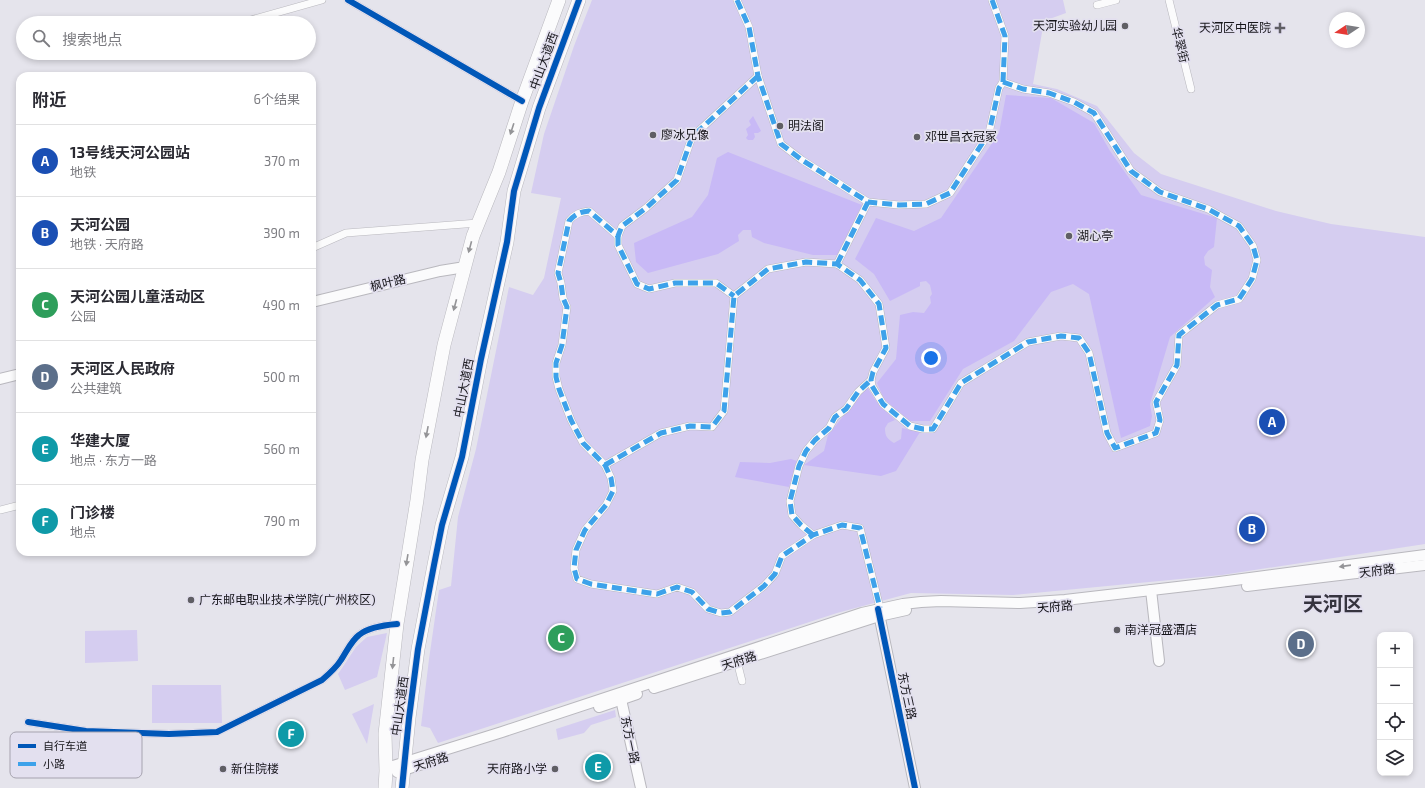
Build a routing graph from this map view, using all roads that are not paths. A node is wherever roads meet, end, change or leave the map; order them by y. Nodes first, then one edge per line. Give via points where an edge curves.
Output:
1 (322, 0) edge
2 (348, 0) edge
3 (558, 0) edge
4 (579, 0) edge
5 (737, 0) edge
6 (992, 0) edge
7 (1116, 0) edge
8 (1169, 0) edge
9 (1097, 5) dead end
10 (265, 16) edge
11 (758, 76) junction
12 (1003, 82) junction
13 (1191, 89) dead end
14 (522, 100) junction
15 (868, 202) junction
16 (478, 223) junction
17 (618, 236) junction
18 (316, 246) edge
19 (837, 264) junction
20 (466, 267) junction
21 (734, 296) junction
22 (316, 301) edge
23 (16, 375) edge
24 (0, 379) edge
25 (871, 380) junction
26 (606, 465) junction
27 (16, 506) edge
28 (0, 510) edge
29 (813, 535) junction
30 (1425, 555) edge
31 (1425, 565) edge
32 (1152, 594) junction
33 (879, 611) junction
34 (397, 624) junction
35 (737, 661) junction
36 (1159, 661) dead end
37 (742, 681) dead end
38 (620, 696) junction
39 (28, 722) dead end
40 (114, 732) edge
41 (142, 733) edge
42 (403, 767) junction
43 (386, 771) junction
44 (385, 788) edge
45 (402, 788) edge
46 (641, 788) edge
47 (915, 788) edge

1 - 10 street
2 - 14 street
3 - 14 highway, 中山大道西
4 - 42 highway, 中山大道西 via 541,101 514,191 507,242 462,457 442,525 418,648
5 - 11 street via 749,27
6 - 12 street via 1005,36
7 - 9 street
8 - 13 street, 华翠街
11 - 15 street via 781,144
11 - 17 street via 692,137 677,180 622,226
12 - 15 street via 999,88 989,133 950,193 926,204
12 - 25 street via 1023,89 1049,93 1094,113 1131,171 1160,192 1208,209 1239,226 1253,246 1257,260 1252,279 1239,299 1217,305 1179,335 1177,365 1156,402 1160,420 1156,433 1115,448 1107,433 1089,353 1079,338 1061,336 1028,342 961,383 934,429 910,426 883,404
14 -> 16 highway, 中山大道西 via 499,172
15 - 19 street
16 - 18 street via 346,233
16 -> 20 highway, 中山大道西
17 - 21 street via 618,245 637,284 649,289 675,283 716,283
17 - 26 street via 589,211 574,215 569,221 558,273 567,307 562,345 556,363 556,377 571,420 583,443
19 - 21 street via 806,262 768,268
19 - 25 street via 860,280 879,304 886,348
20 - 22 main road, 枫叶路
20 -> 34 highway, 中山大道西 via 444,345 422,460
21 - 26 street via 724,411 712,427 690,426 661,433
23 - 24 main road
25 - 29 street via 858,392 846,409 835,417 829,428 815,440 799,466 790,501 792,514 800,525
26 - 29 street via 613,491 606,506 585,530 576,550 574,568 578,579 590,584 656,594 677,587 692,592 708,609 730,612 764,586 775,574 782,556
27 - 28 street
29 - 33 street via 842,525 860,528
30 -> 32 main road, 天府路
31 - 32 main road, 天府路
32 - 33 main road, 天府路 via 1042,609 934,608
32 - 36 main road
33 - 35 main road, 天府路
33 - 38 main road, 天府路 via 862,613
33 - 47 main road, 东方三路
34 - 41 street via 364,631 353,640 340,661 322,680 217,732
34 -> 43 highway, 中山大道西 via 385,734
35 - 37 street
35 - 38 main road, 天府路
38 - 42 main road, 天府路
38 - 46 main road, 东方一路
39 - 40 street via 86,731
42 - 43 main road, 天府路 via 393,773
42 - 45 highway, 中山大道西
43 - 44 highway, 中山大道西

